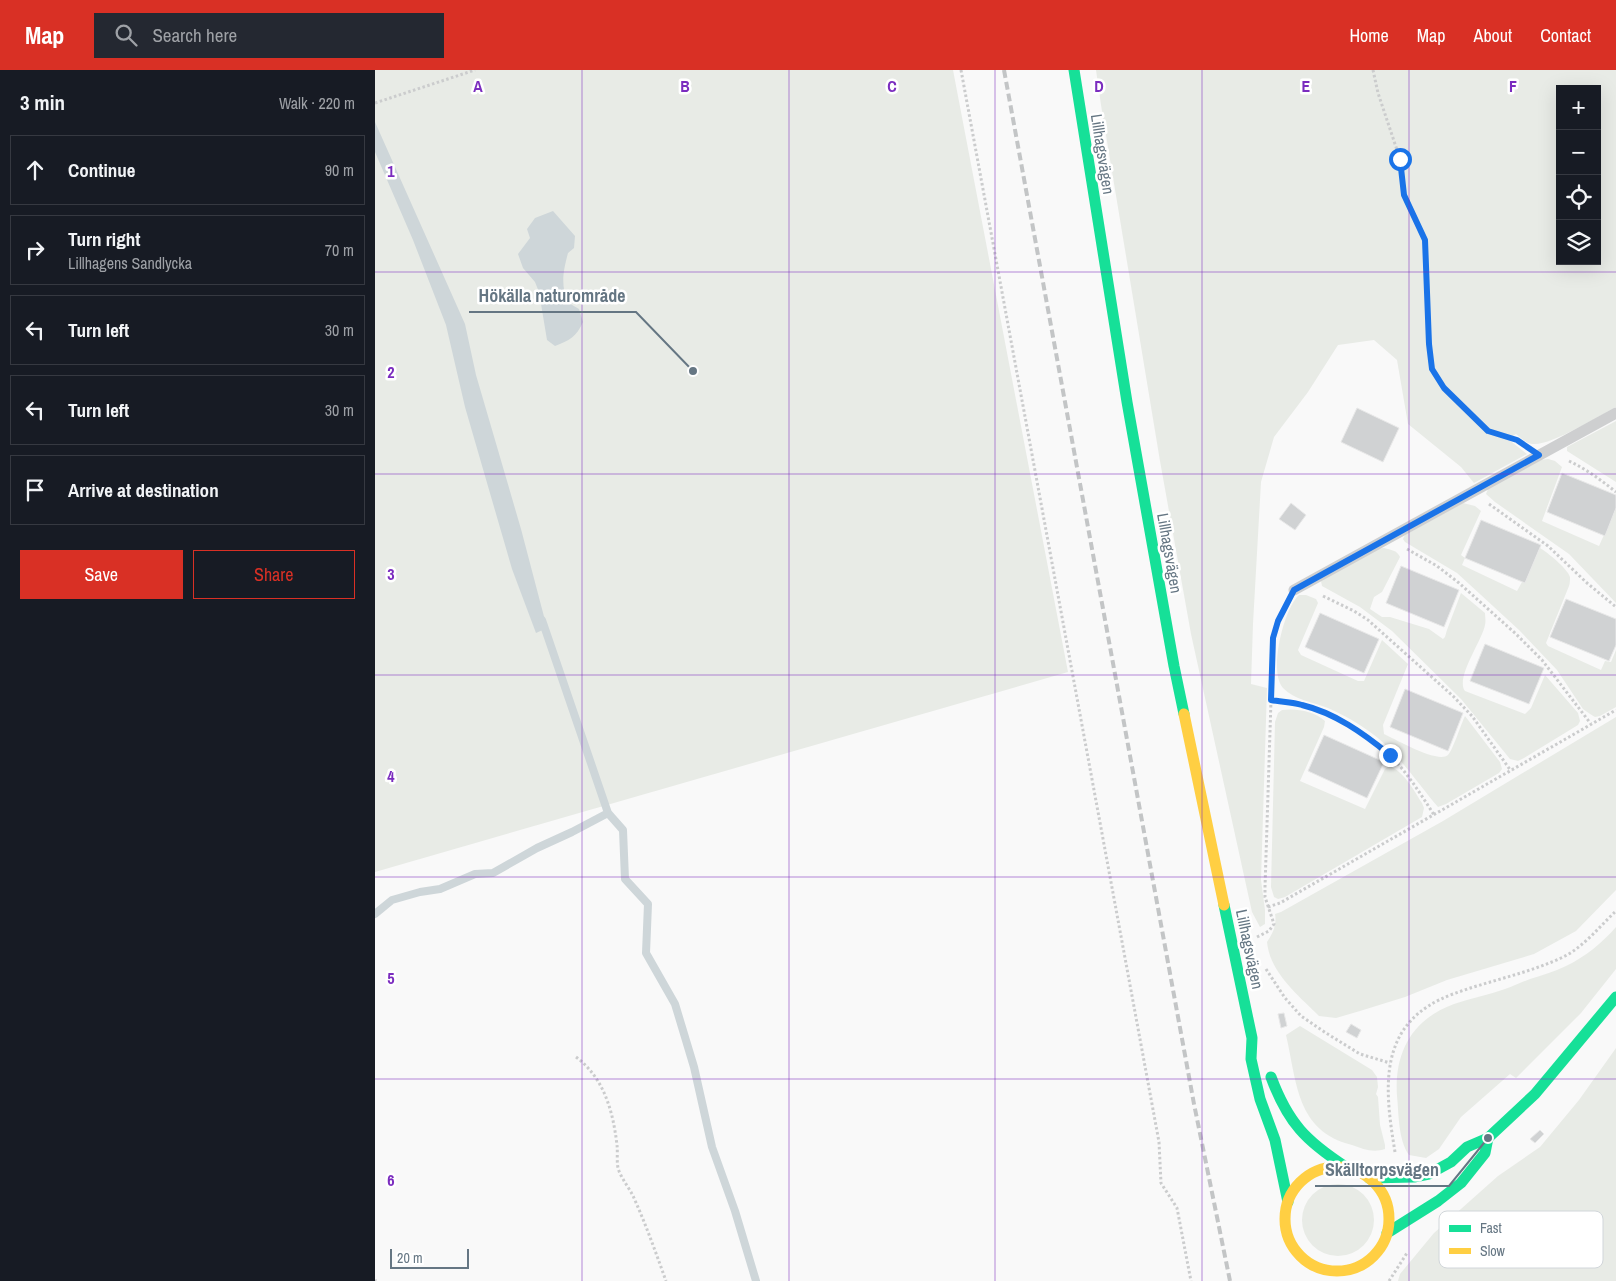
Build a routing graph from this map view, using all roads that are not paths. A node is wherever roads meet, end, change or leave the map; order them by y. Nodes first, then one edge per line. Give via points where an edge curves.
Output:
1 (1074, 70) edge
2 (1616, 413) edge
3 (1298, 587) road end
4 (1616, 997) edge
5 (1252, 1038) junction
6 (1489, 1138) junction
7 (1346, 1168) junction
8 (1369, 1178) junction
9 (1288, 1202) junction
10 (1387, 1233) junction
11 (1301, 1257) junction
12 (1371, 1258) junction
13 (1304, 1273) dead end
14 (1366, 1274) dead end

1 - 5 street, Lillhagsvägen via 1127,402 1173,656
2 - 3 lane
4 - 6 street via 1535,1094
5 - 7 street, Lillhagsvägen via 1288,1116 1322,1152
5 - 9 street, Lillhagsvägen via 1251,1059 1260,1099 1275,1140
6 - 8 street via 1467,1147 1451,1162 1429,1174
6 - 10 street via 1485,1154 1461,1183
7 - 8 street, Lillhagsvägen
7 - 9 street, Lillhagsvägen via 1328,1168 1311,1174 1297,1185
8 - 10 street, Lillhagsvägen via 1385,1200 1389,1213
9 - 11 street, Lillhagsvägen via 1286,1231 1291,1245
10 - 12 street, Lillhagsvägen
11 - 12 street, Lillhagsvägen via 1317,1267 1335,1271 1354,1268
11 - 13 street, Lillhagsvägen
12 - 14 street, Lillhagsvägen

